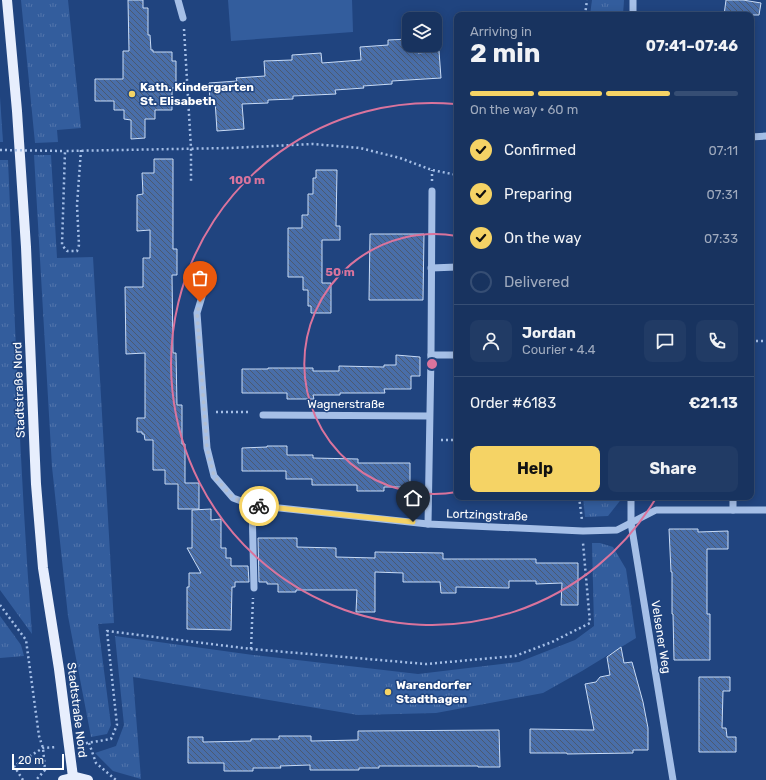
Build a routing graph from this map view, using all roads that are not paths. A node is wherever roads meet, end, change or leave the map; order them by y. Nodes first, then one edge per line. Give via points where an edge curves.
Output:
1 (7, 0) edge
2 (178, 0) edge
3 (633, 0) edge
4 (633, 12) edge
5 (183, 18) road end
6 (766, 136) edge
7 (754, 137) edge
8 (432, 191) dead end
9 (454, 267) edge
10 (431, 268) junction
11 (207, 280) dead end
12 (431, 355) junction
13 (454, 355) edge
14 (263, 415) road end
15 (429, 416) junction
16 (631, 500) edge
17 (733, 500) edge
18 (252, 505) junction
19 (733, 510) junction
20 (766, 510) edge
21 (631, 523) junction
22 (428, 524) junction
23 (254, 588) road end
24 (68, 779) edge
25 (88, 780) edge
26 (673, 780) edge

1 - 24 main road, Stadtstraße Nord via 26,247 39,521 43,568 59,669
2 - 5 street
3 - 4 street
6 - 7 street
8 - 10 street
9 - 10 street
10 - 12 street
11 - 18 street, Lortzingstraße via 197,313 207,448 214,476 233,498
12 - 13 street
12 - 15 street
14 - 15 street, Wagnerstraße
15 - 22 street
16 - 21 street, Velsener Weg
17 - 19 street
18 - 22 street, Lortzingstraße
18 - 23 street
19 - 20 street, Lortzingstraße
19 - 21 street, Lortzingstraße via 656,510
21 - 22 street, Lortzingstraße via 617,530
21 - 26 street, Velsener Weg
24 - 25 main road

